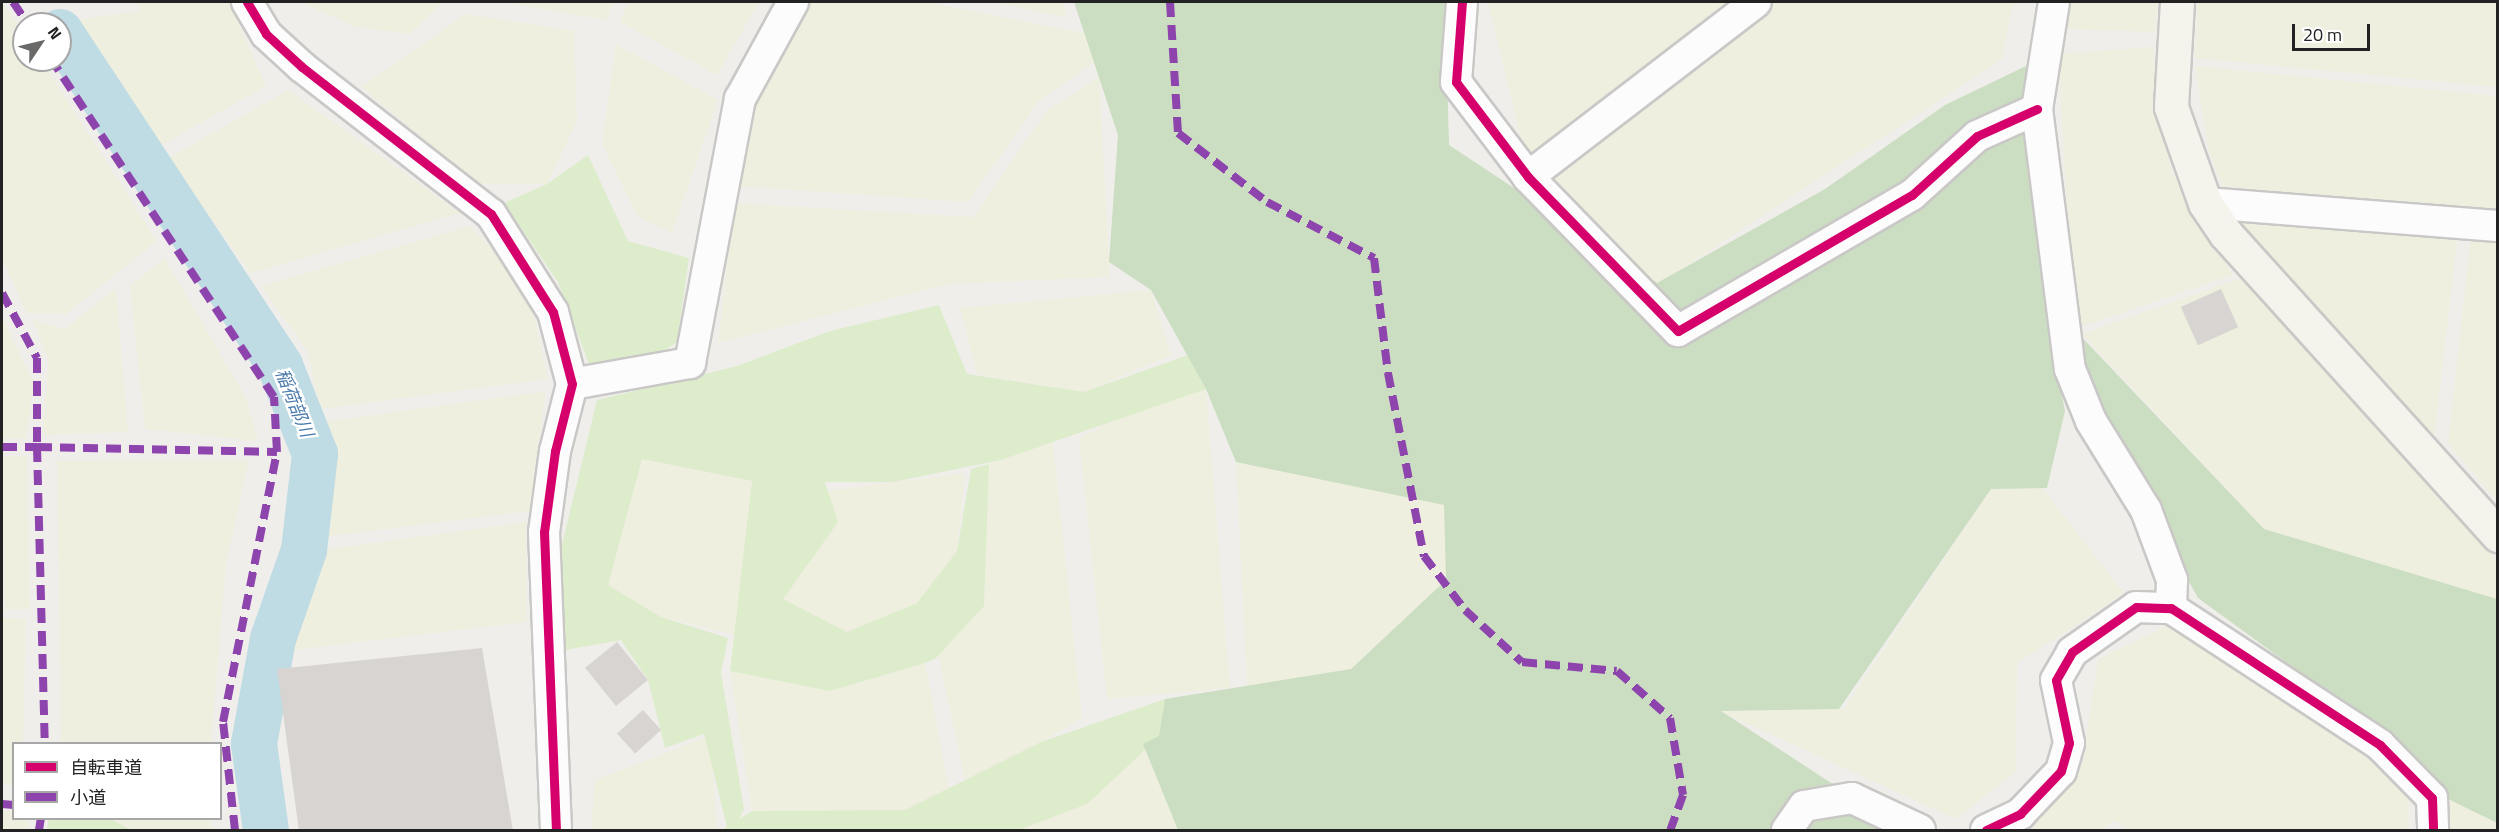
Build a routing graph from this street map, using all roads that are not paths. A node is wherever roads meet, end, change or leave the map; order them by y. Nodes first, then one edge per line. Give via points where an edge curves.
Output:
1 (247, 2) edge
2 (793, 2) edge
3 (1462, 2) edge
4 (1756, 2) edge
5 (2054, 2) edge
6 (2177, 2) edge
7 (2037, 109) junction
8 (1528, 177) junction
9 (2205, 203) junction
10 (2498, 226) edge
11 (572, 384) junction
12 (2498, 535) edge
13 (2171, 608) junction
14 (556, 831) edge
15 (1786, 831) edge
16 (1920, 831) edge
17 (1986, 831) edge
18 (2433, 831) edge

1 - 11 street via 266,34 302,67 491,214 553,312
2 - 11 street via 740,99 690,363
3 - 8 street via 1456,82
4 - 8 street
5 - 7 street
6 - 9 street via 2170,107
7 - 8 street via 1977,136 1912,195 1678,331
7 - 13 street via 2070,369 2091,422 2146,510 2172,580
9 - 10 street
9 - 12 street via 2226,234
11 - 14 street via 555,451 544,532
13 - 17 street via 2136,608 2072,652 2056,680 2069,743 2061,771 2020,814
13 - 18 street via 2380,745 2432,798
15 - 16 street via 1804,806 1852,798

